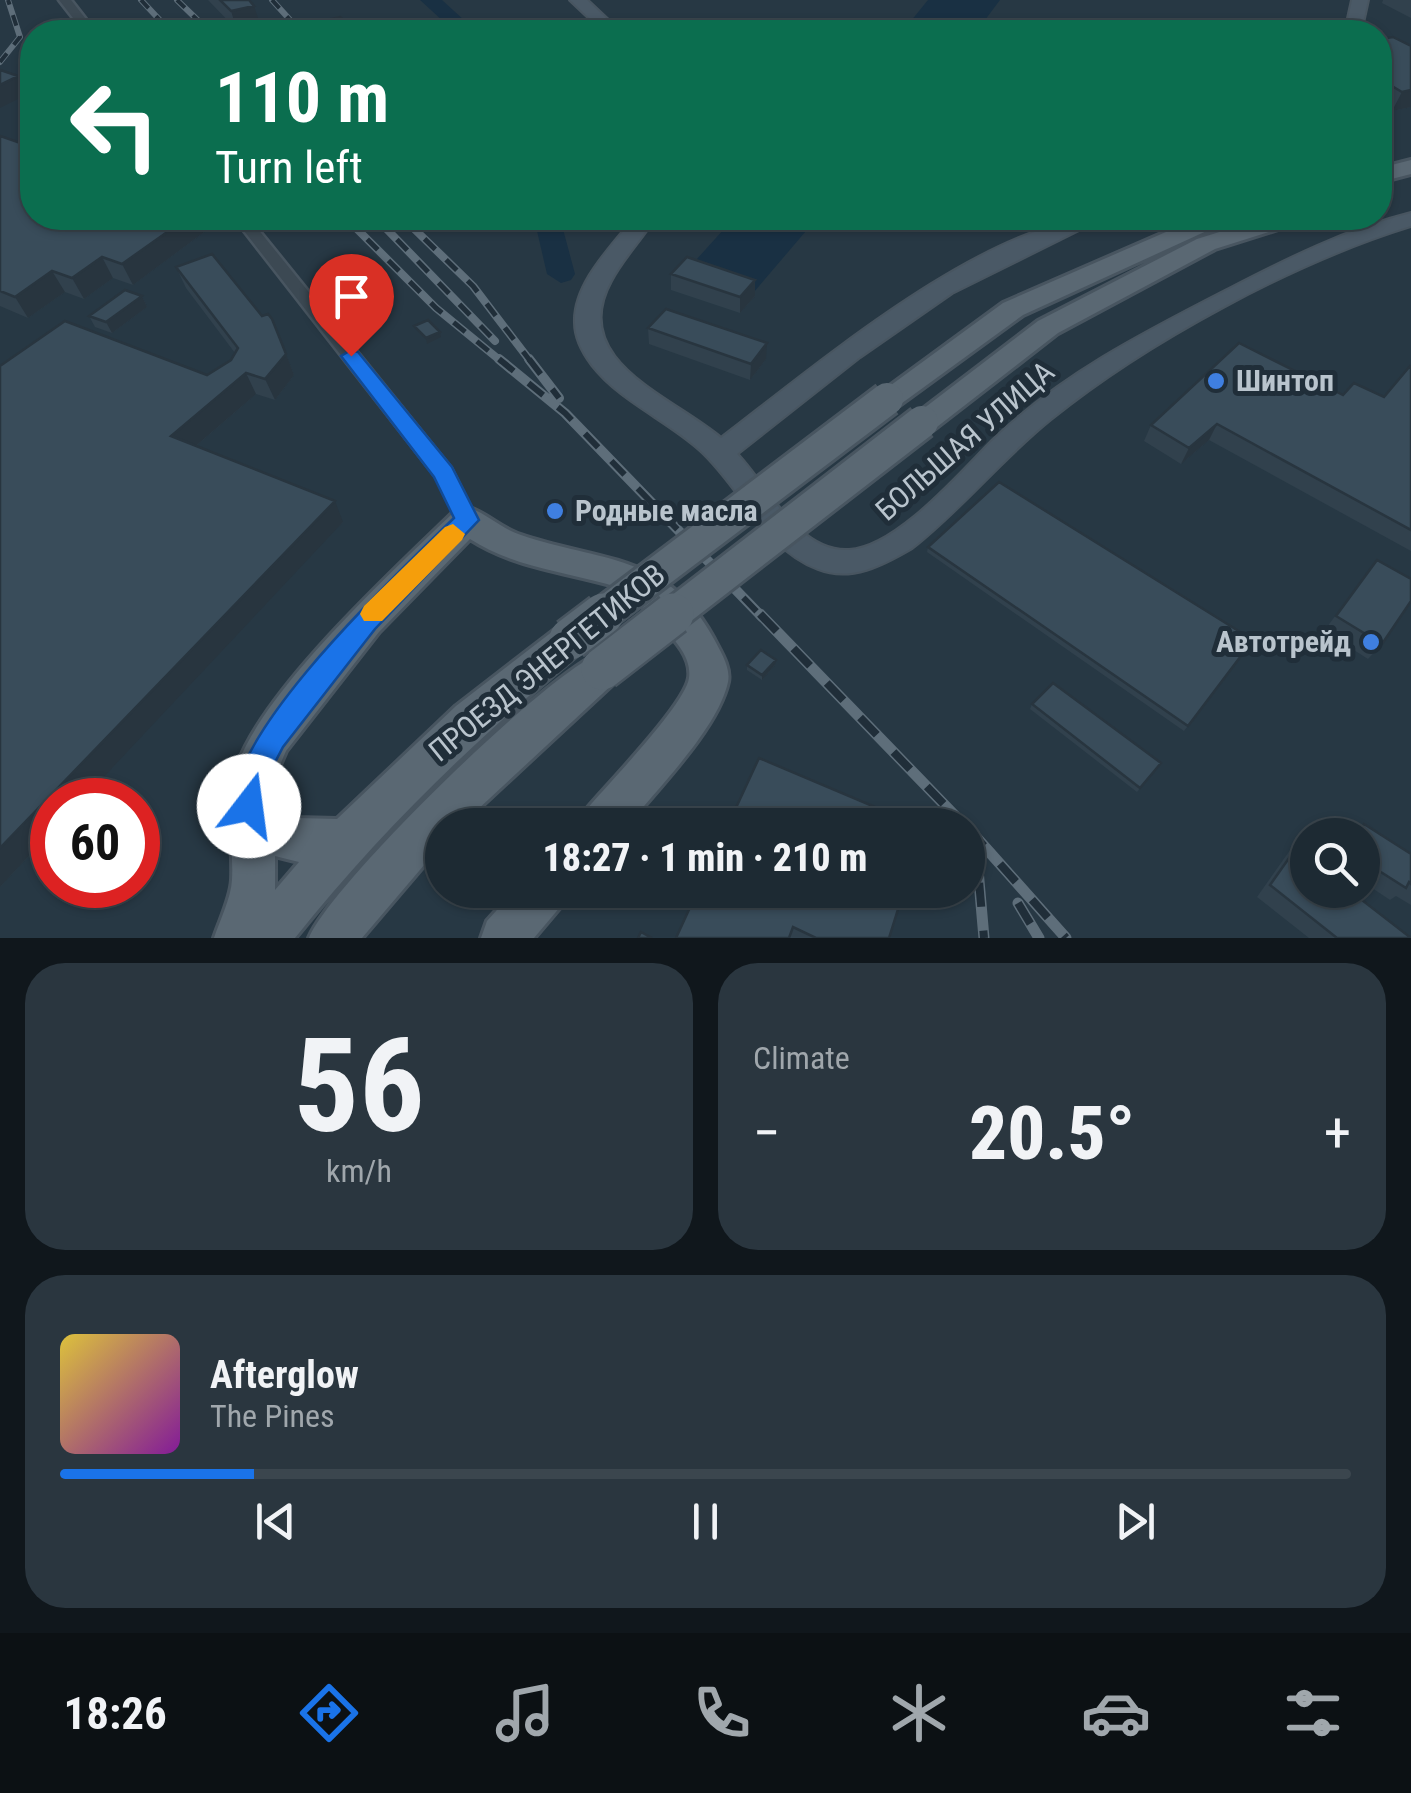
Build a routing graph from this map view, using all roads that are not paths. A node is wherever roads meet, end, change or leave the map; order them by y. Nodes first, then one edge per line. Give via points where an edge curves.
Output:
1 (65, 0) edge
2 (578, 0) edge
3 (81, 20) edge
4 (600, 20) edge
5 (251, 230) edge
6 (636, 230) edge
7 (1057, 230) edge
8 (1184, 230) edge
9 (1250, 230) edge
10 (1388, 230) edge
11 (720, 453) junction
12 (467, 520) junction
13 (616, 808) edge
14 (253, 822) junction
15 (346, 840) junction
16 (530, 908) edge
17 (237, 938) edge
18 (265, 938) edge
19 (332, 938) edge
20 (504, 938) edge

1 - 3 street
2 - 4 main road
5 - 12 street via 444,473
6 - 11 main road, БОЛЬШАЯ УЛИЦА via 593,288 584,318 588,342 607,369
7 - 11 main road via 912,306
8 - 15 main road, ПРОЕЗД ЭНЕРГЕТИКОВ, bridge via 1013,309 887,399 470,720
9 - 19 main road, ПРОЕЗД ЭНЕРГЕТИКОВ, bridge via 1206,244 1048,328 922,422 502,753
10 - 11 main road, БОЛЬШАЯ УЛИЦА via 1312,256 1139,346 1022,429 899,544 855,564 828,561 799,545
12 - 13 main road via 508,546 623,574 691,632 709,680 690,718
12 - 14 main road via 366,621 272,738 256,770
14 - 15 main road via 271,836 296,842
14 - 17 main road via 255,884
15 - 18 main road, ПРОЕЗД ЭНЕРГЕТИКОВ
16 - 20 main road

